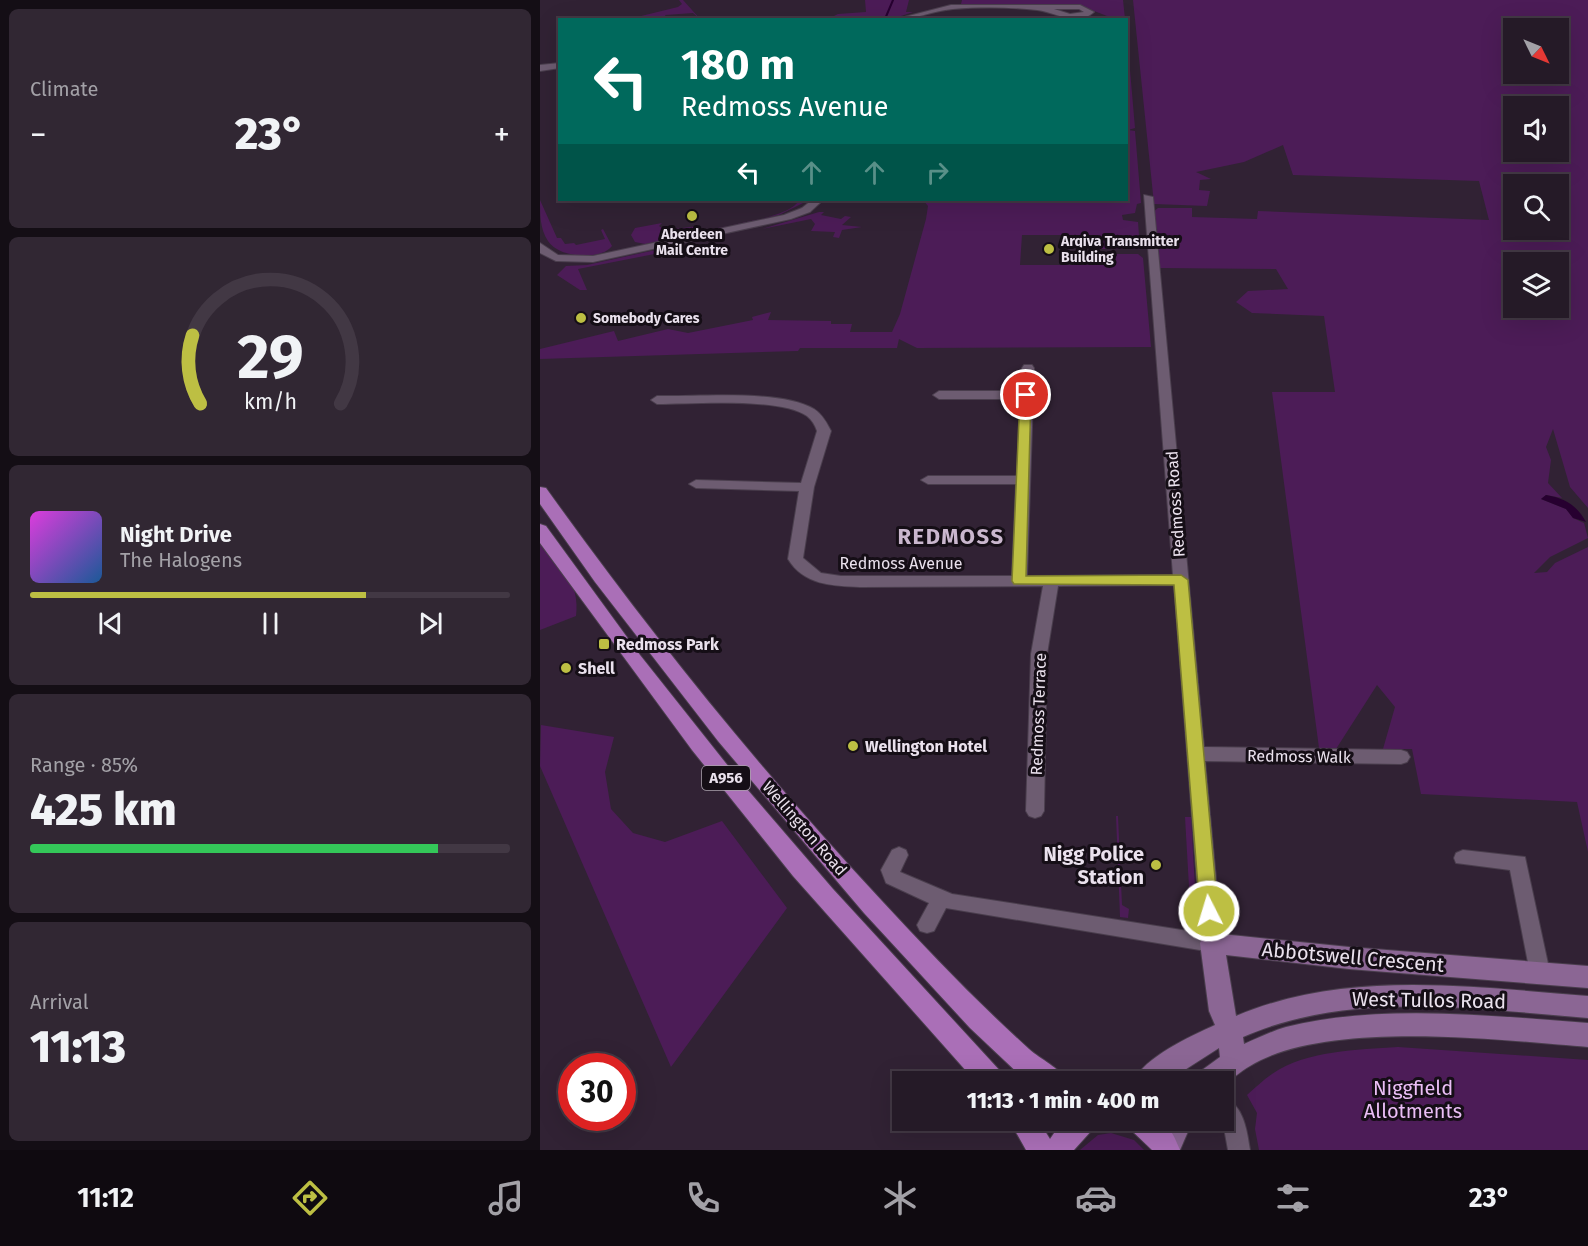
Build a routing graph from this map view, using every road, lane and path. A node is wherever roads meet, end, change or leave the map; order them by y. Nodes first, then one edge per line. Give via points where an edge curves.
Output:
1 (1035, 7) junction
2 (905, 18) edge
3 (558, 65) edge
4 (540, 68) edge
5 (1148, 197) dead end
6 (817, 201) edge
7 (540, 246) edge
8 (1028, 368) dead end
9 (939, 395) dead end
10 (1026, 395) junction
11 (657, 400) dead end
12 (928, 480) dead end
13 (1022, 480) junction
14 (696, 484) dead end
15 (807, 487) junction
16 (540, 492) edge
17 (540, 530) edge
18 (1181, 580) junction
19 (1019, 581) junction
20 (1051, 582) junction
21 (1197, 754) junction
22 (1401, 757) dead end
23 (1035, 811) dead end
24 (899, 855) dead end
25 (1462, 858) dead end
26 (941, 899) junction
27 (927, 925) dead end
28 (1212, 943) junction
29 (1540, 973) junction
30 (1588, 977) edge
31 (1588, 1007) edge
32 (1229, 1030) junction
33 (1588, 1035) edge
34 (1233, 1059) junction
35 (983, 1071) edge
36 (1035, 1071) edge
37 (1160, 1071) edge
38 (1219, 1071) edge
39 (1234, 1123) edge
40 (1029, 1131) edge
41 (1071, 1131) edge
42 (1153, 1131) edge
43 (1175, 1131) edge
44 (1042, 1150) edge
45 (1059, 1150) edge
46 (1167, 1150) edge
47 (1239, 1150) edge

1 - 1 street via 1082,7 1090,12 1074,17
1 - 2 street via 951,7
3 - 4 street
5 - 18 street, Redmoss Road
6 - 7 street via 787,217 593,259 556,258
8 - 10 street
9 - 10 street
10 - 13 street
11 - 15 street, Redmoss Avenue via 785,404 808,410 824,431
12 - 13 street
13 - 19 street
14 - 15 street
15 - 19 street, Redmoss Avenue via 795,559 800,567 817,577 860,582
16 - 36 main road, Wellington Road / A956 via 601,578 718,727 872,906 979,1020
17 - 35 main road, Wellington Road / A956 via 630,657 726,778 875,953
18 - 20 street, Redmoss Avenue
18 - 21 street, Redmoss Road
19 - 20 street, Redmoss Avenue
20 - 23 street, Redmoss Terrace via 1039,654
21 - 22 street, Redmoss Walk
21 - 28 street, Redmoss Road
24 - 26 street, Abbotswell Crescent via 890,870 893,877
25 - 29 street via 1518,863
26 - 27 street
26 - 28 street, Abbotswell Crescent
28 - 29 main road, Abbotswell Crescent
28 - 32 main road, Redmoss Road via 1221,1011
29 - 30 main road, Abbotswell Crescent
31 - 32 main road, West Tullos Road via 1416,996 1336,999 1270,1013
32 - 34 main road, Redmoss Road
32 - 37 main road, West Tullos Road
33 - 34 main road, West Tullos Road via 1452,1026 1358,1025 1287,1040
34 - 38 main road, West Tullos Road
39 - 47 street
40 - 44 main road
41 - 45 main road
42 - 46 main road
43 - 46 main road

